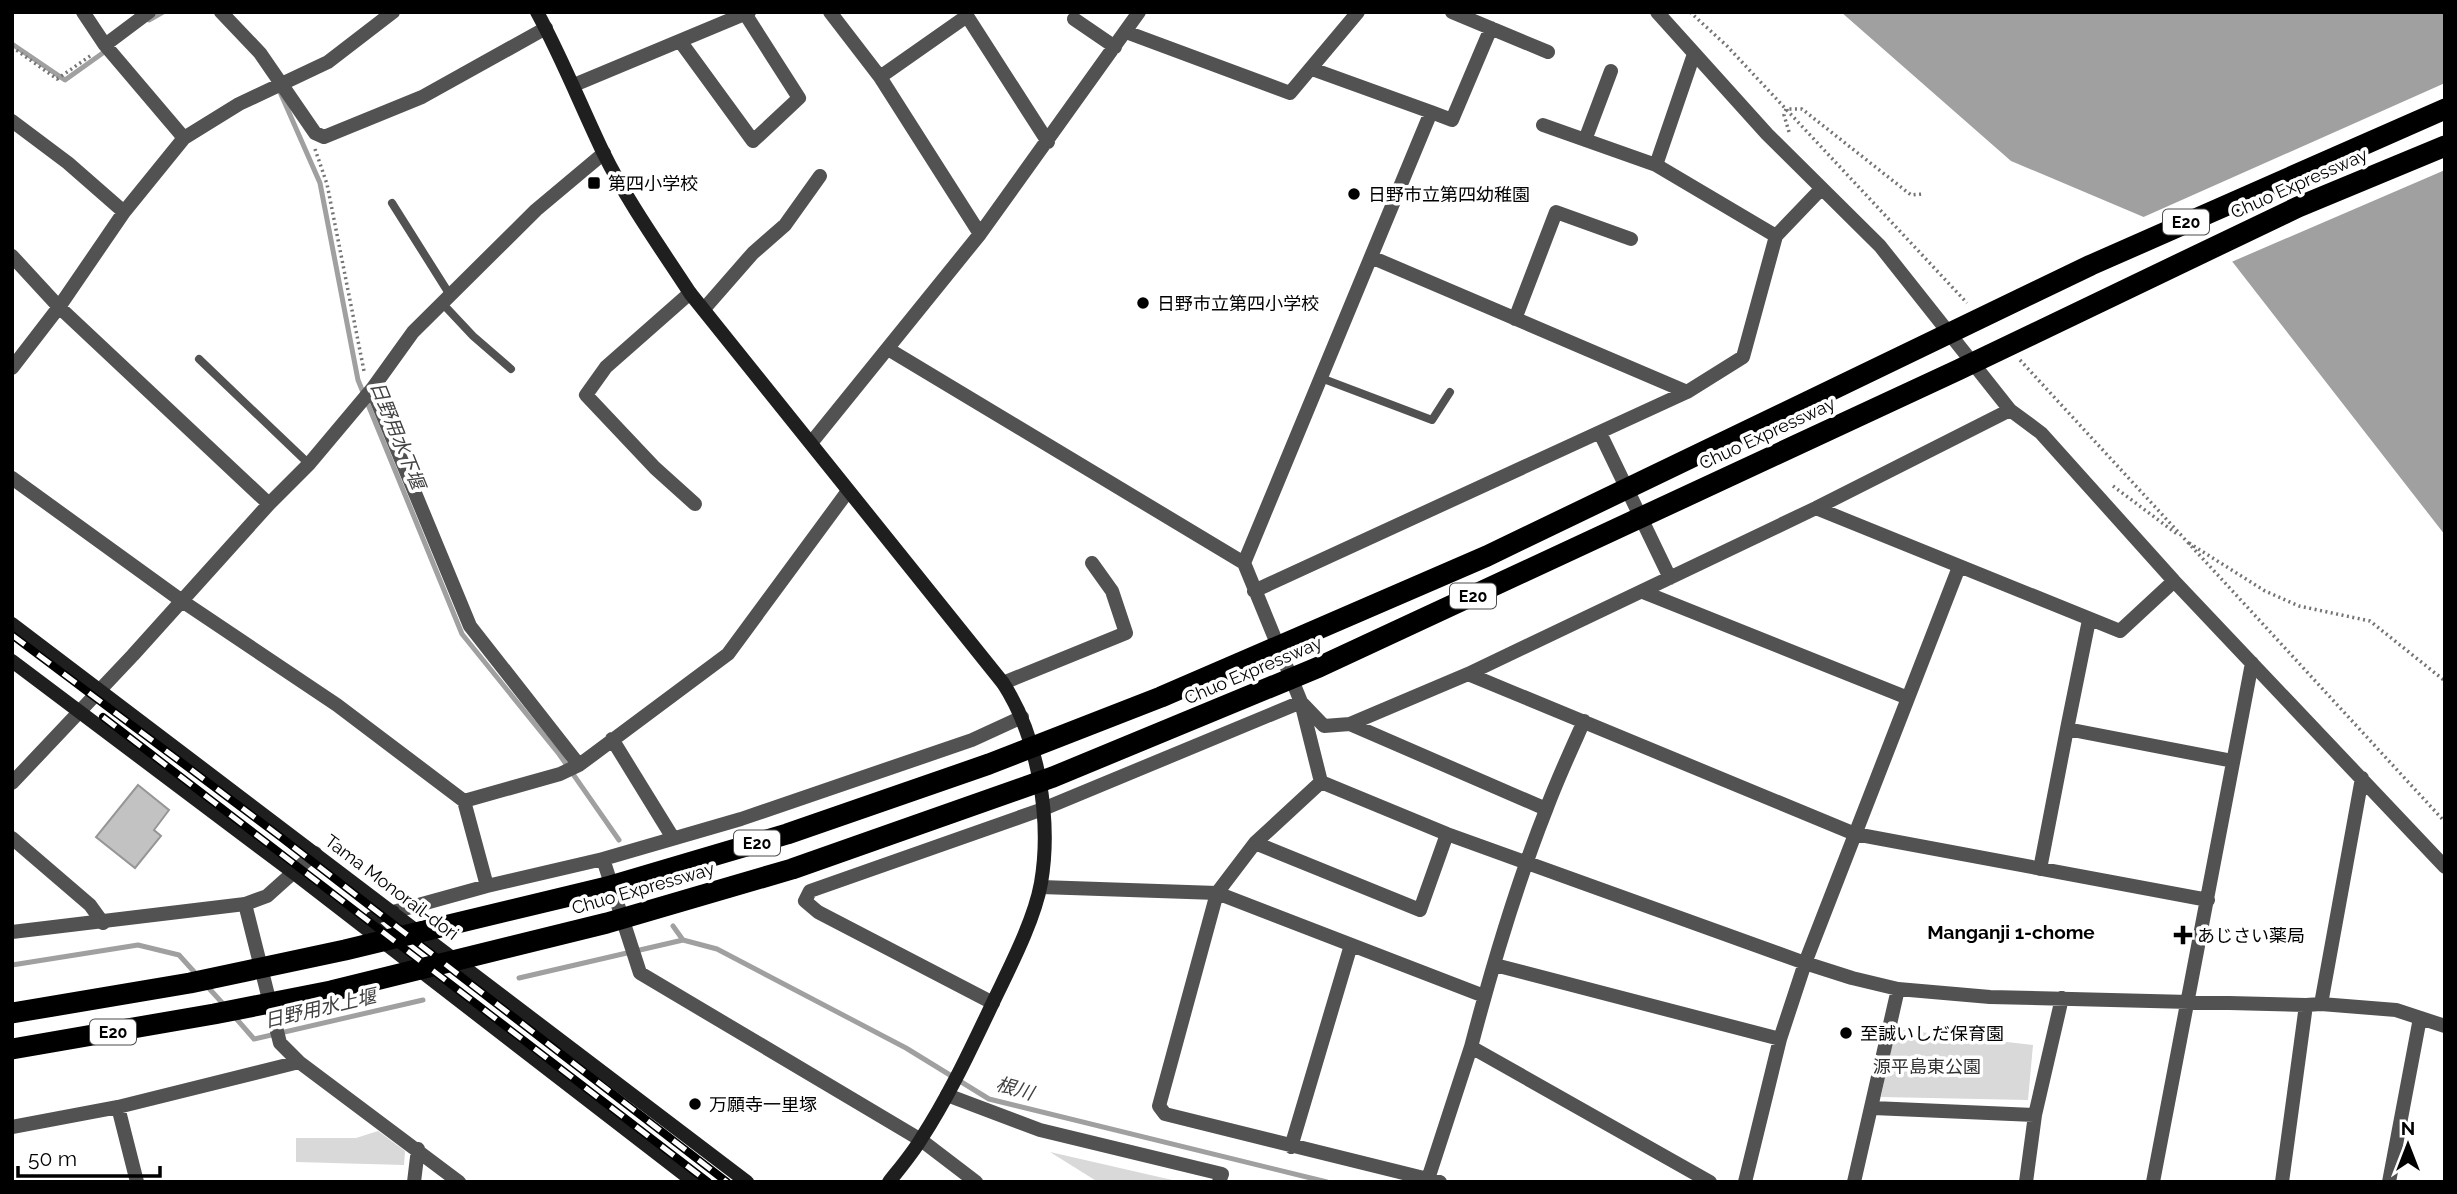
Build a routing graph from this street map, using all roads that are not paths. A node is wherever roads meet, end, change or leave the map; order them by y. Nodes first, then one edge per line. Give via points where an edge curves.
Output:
1 (83, 12) edge
2 (149, 12) edge
3 (221, 12) edge
4 (393, 12) edge
5 (537, 12) edge
6 (830, 12) edge
7 (1139, 12) edge
8 (1358, 12) edge
9 (1452, 12) edge
10 (1657, 12) edge
11 (746, 13) edge
12 (1074, 19) dead end
13 (546, 28) junction
14 (1491, 28) junction
15 (1126, 32) junction
16 (680, 41) junction
17 (105, 45) junction
18 (1115, 47) junction
19 (1548, 52) dead end
20 (1694, 54) junction
21 (1312, 69) junction
22 (1611, 71) dead end
23 (880, 78) junction
24 (281, 84) junction
25 (574, 85) junction
26 (2445, 110) edge
27 (1431, 112) junction
28 (12, 121) edge
29 (1543, 125) dead end
30 (184, 138) junction
31 (1585, 140) junction
32 (1048, 142) junction
33 (2445, 146) edge
34 (604, 153) junction
35 (1656, 164) junction
36 (820, 176) dead end
37 (1821, 188) junction
38 (392, 203) dead end
39 (124, 212) junction
40 (980, 234) junction
41 (1776, 236) junction
42 (1631, 239) dead end
43 (12, 256) edge
44 (1371, 257) junction
45 (690, 293) junction
46 (446, 299) junction
47 (58, 307) junction
48 (704, 309) junction
49 (1515, 319) junction
50 (888, 349) junction
51 (199, 359) dead end
52 (12, 368) edge
53 (511, 369) dead end
54 (1321, 378) junction
55 (372, 390) junction
56 (1450, 392) dead end
57 (1687, 392) junction
58 (2010, 410) junction
59 (1600, 433) junction
60 (811, 443) junction
61 (309, 464) junction
62 (12, 478) edge
63 (848, 491) junction
64 (269, 504) junction
65 (695, 504) dead end
66 (1816, 508) junction
67 (1092, 563) dead end
68 (1244, 563) junction
69 (1959, 567) junction
70 (1670, 578) junction
71 (2174, 581) junction
72 (1254, 591) junction
73 (1643, 592) junction
74 (182, 601) junction
75 (2089, 620) junction
76 (12, 624) edge
77 (12, 661) edge
78 (2252, 663) junction
79 (1468, 674) junction
80 (1003, 683) junction
81 (100, 691) junction
82 (1908, 698) junction
83 (1301, 702) junction
84 (80, 712) junction
85 (1022, 717) junction
86 (1584, 721) junction
87 (1350, 724) junction
88 (2067, 729) junction
89 (612, 739) junction
90 (2234, 761) junction
91 (578, 766) junction
92 (2362, 778) junction
93 (1321, 782) junction
94 (12, 783) edge
95 (464, 801) junction
96 (1042, 809) junction
97 (1546, 809) junction
98 (1447, 834) junction
99 (1855, 834) junction
100 (12, 838) edge
101 (673, 838) junction
102 (1255, 843) junction
103 (315, 853) junction
104 (603, 859) junction
105 (1527, 862) junction
106 (2445, 867) edge
107 (2040, 869) junction
108 (294, 873) junction
109 (487, 886) junction
110 (1041, 887) junction
111 (1217, 893) junction
112 (2208, 901) junction
113 (245, 904) junction
114 (393, 912) junction
115 (103, 923) junction
116 (12, 932) edge
117 (1351, 945) junction
118 (1805, 963) junction
119 (1495, 965) junction
120 (434, 982) junction
121 (1898, 989) junction
122 (1485, 996) junction
123 (2062, 998) junction
124 (2189, 1001) junction
125 (993, 1003) junction
126 (2313, 1004) junction
127 (12, 1013) edge
128 (2420, 1018) junction
129 (2445, 1026) edge
130 (1780, 1039) junction
131 (1471, 1046) junction
132 (12, 1049) edge
133 (299, 1062) junction
134 (949, 1091) junction
135 (118, 1107) junction
136 (1873, 1108) junction
137 (2035, 1115) junction
138 (12, 1127) edge
139 (921, 1140) junction
140 (1291, 1147) junction
141 (418, 1149) junction
142 (1432, 1181) edge
143 (136, 1182) edge
144 (414, 1182) edge
145 (459, 1182) edge
146 (694, 1182) edge
147 (747, 1182) edge
148 (889, 1182) edge
149 (976, 1182) edge
150 (1219, 1182) edge
151 (1710, 1182) edge
152 (1745, 1182) edge
153 (1854, 1182) edge
154 (2026, 1182) edge
155 (2153, 1182) edge
156 (2282, 1182) edge
157 (2389, 1182) edge

1 - 17 street
2 - 17 street
3 - 24 street via 260,53
4 - 24 street via 328,62
5 - 13 main road
6 - 23 street
7 - 15 street
8 - 21 street
9 - 14 street
10 - 20 street
11 - 16 street
11 - 16 street via 799,98 753,141
12 - 18 street
13 - 24 street via 422,97 324,137 315,133
13 - 25 main road
14 - 19 street
14 - 27 street via 1452,120
15 - 18 street
15 - 21 street via 1290,93
16 - 25 street
17 - 30 street
18 - 32 street
20 - 35 street
20 - 37 street
21 - 27 street
22 - 31 street
23 - 32 street via 967,16
23 - 40 street
24 - 30 street
25 - 34 main road
26 - 127 highway, Chuo Expressway / E20 via 2160,234 1487,556 1161,697 989,764 787,834 607,887 190,984
27 - 44 street
28 - 39 street
29 - 31 street
30 - 39 street
31 - 35 street
32 - 40 street
33 - 132 highway, Chuo Expressway / E20 via 2298,207 1319,667 1053,777 792,869 607,923 331,991
34 - 45 main road
34 - 46 street via 536,210
35 - 41 street
36 - 48 street via 785,225
37 - 41 street
37 - 58 street via 1880,246
38 - 46 lane
39 - 47 street
40 - 50 street
41 - 57 street via 1743,357
42 - 49 street via 1556,212
43 - 47 street
44 - 49 street
44 - 54 street
45 - 48 main road
45 - 65 street via 606,367 586,396
46 - 53 lane via 473,335
46 - 55 street via 414,332
47 - 52 street
47 - 64 street
48 - 60 main road
49 - 57 street
50 - 60 street
50 - 68 street
51 - 61 lane
54 - 56 lane via 1433,420
54 - 68 street
55 - 61 street
55 - 91 street via 470,626
57 - 59 street
58 - 66 street
58 - 71 street via 2041,433
59 - 70 street
59 - 72 street
60 - 63 main road
61 - 64 street
62 - 74 street
63 - 80 main road
63 - 89 street via 728,654
64 - 74 street
66 - 69 street
66 - 70 street
67 - 80 street via 1112,591 1126,633
68 - 72 street
69 - 75 street
69 - 82 street
70 - 73 street
71 - 75 street via 2120,631
71 - 78 street
72 - 83 street
73 - 79 street
73 - 82 street
74 - 81 street
74 - 95 street via 337,705
75 - 88 street
76 - 81 main road, Tama Monorail-dori
77 - 84 main road
78 - 90 street
78 - 92 street
79 - 86 street
79 - 87 street
80 - 85 main road
81 - 84 street
81 - 103 main road, Tama Monorail-dori
82 - 99 street
83 - 87 street via 1324,726
83 - 93 street
83 - 96 street
84 - 94 street
84 - 108 main road
85 - 96 main road via 1036,762
85 - 101 street via 972,740 798,801
86 - 97 street
86 - 99 street
87 - 97 street
88 - 90 street
88 - 107 street
89 - 91 street
89 - 101 street
90 - 112 street
91 - 95 street
92 - 106 street
92 - 126 street
93 - 98 street
93 - 102 street
95 - 109 street
96 - 110 main road
96 - 125 street via 810,891 805,901
97 - 105 street
98 - 102 street via 1420,910
98 - 105 street
99 - 107 street
99 - 118 street
100 - 115 street via 90,905
101 - 104 street
102 - 111 street
103 - 108 street
103 - 114 main road, Tama Monorail-dori
104 - 109 street
104 - 139 street via 640,973
105 - 118 street
105 - 119 street
107 - 112 street
108 - 113 street via 267,896
108 - 120 main road
109 - 114 street
110 - 111 street
110 - 125 main road
111 - 117 street
111 - 140 street via 1159,1106 1165,1114
112 - 124 street
113 - 115 street
113 - 133 street via 280,1043
114 - 120 main road via 376,916 370,923
114 - 147 main road, Tama Monorail-dori
115 - 116 street
117 - 122 street
117 - 140 street
118 - 121 street
118 - 130 street
119 - 122 street
119 - 130 street
120 - 146 main road
121 - 123 street
121 - 136 street
122 - 131 street
123 - 124 street
123 - 137 street
124 - 126 street
124 - 155 street
125 - 134 main road
126 - 128 street via 2396,1010
126 - 156 street
128 - 129 street
128 - 157 street
130 - 152 street
131 - 142 street
131 - 151 street
133 - 135 street
133 - 141 street
134 - 139 main road
134 - 150 street via 1040,1130 1222,1174
135 - 138 street
135 - 143 street
136 - 137 street
136 - 153 street
137 - 154 street
139 - 148 main road
139 - 149 street
140 - 142 street
141 - 144 street
141 - 145 street

